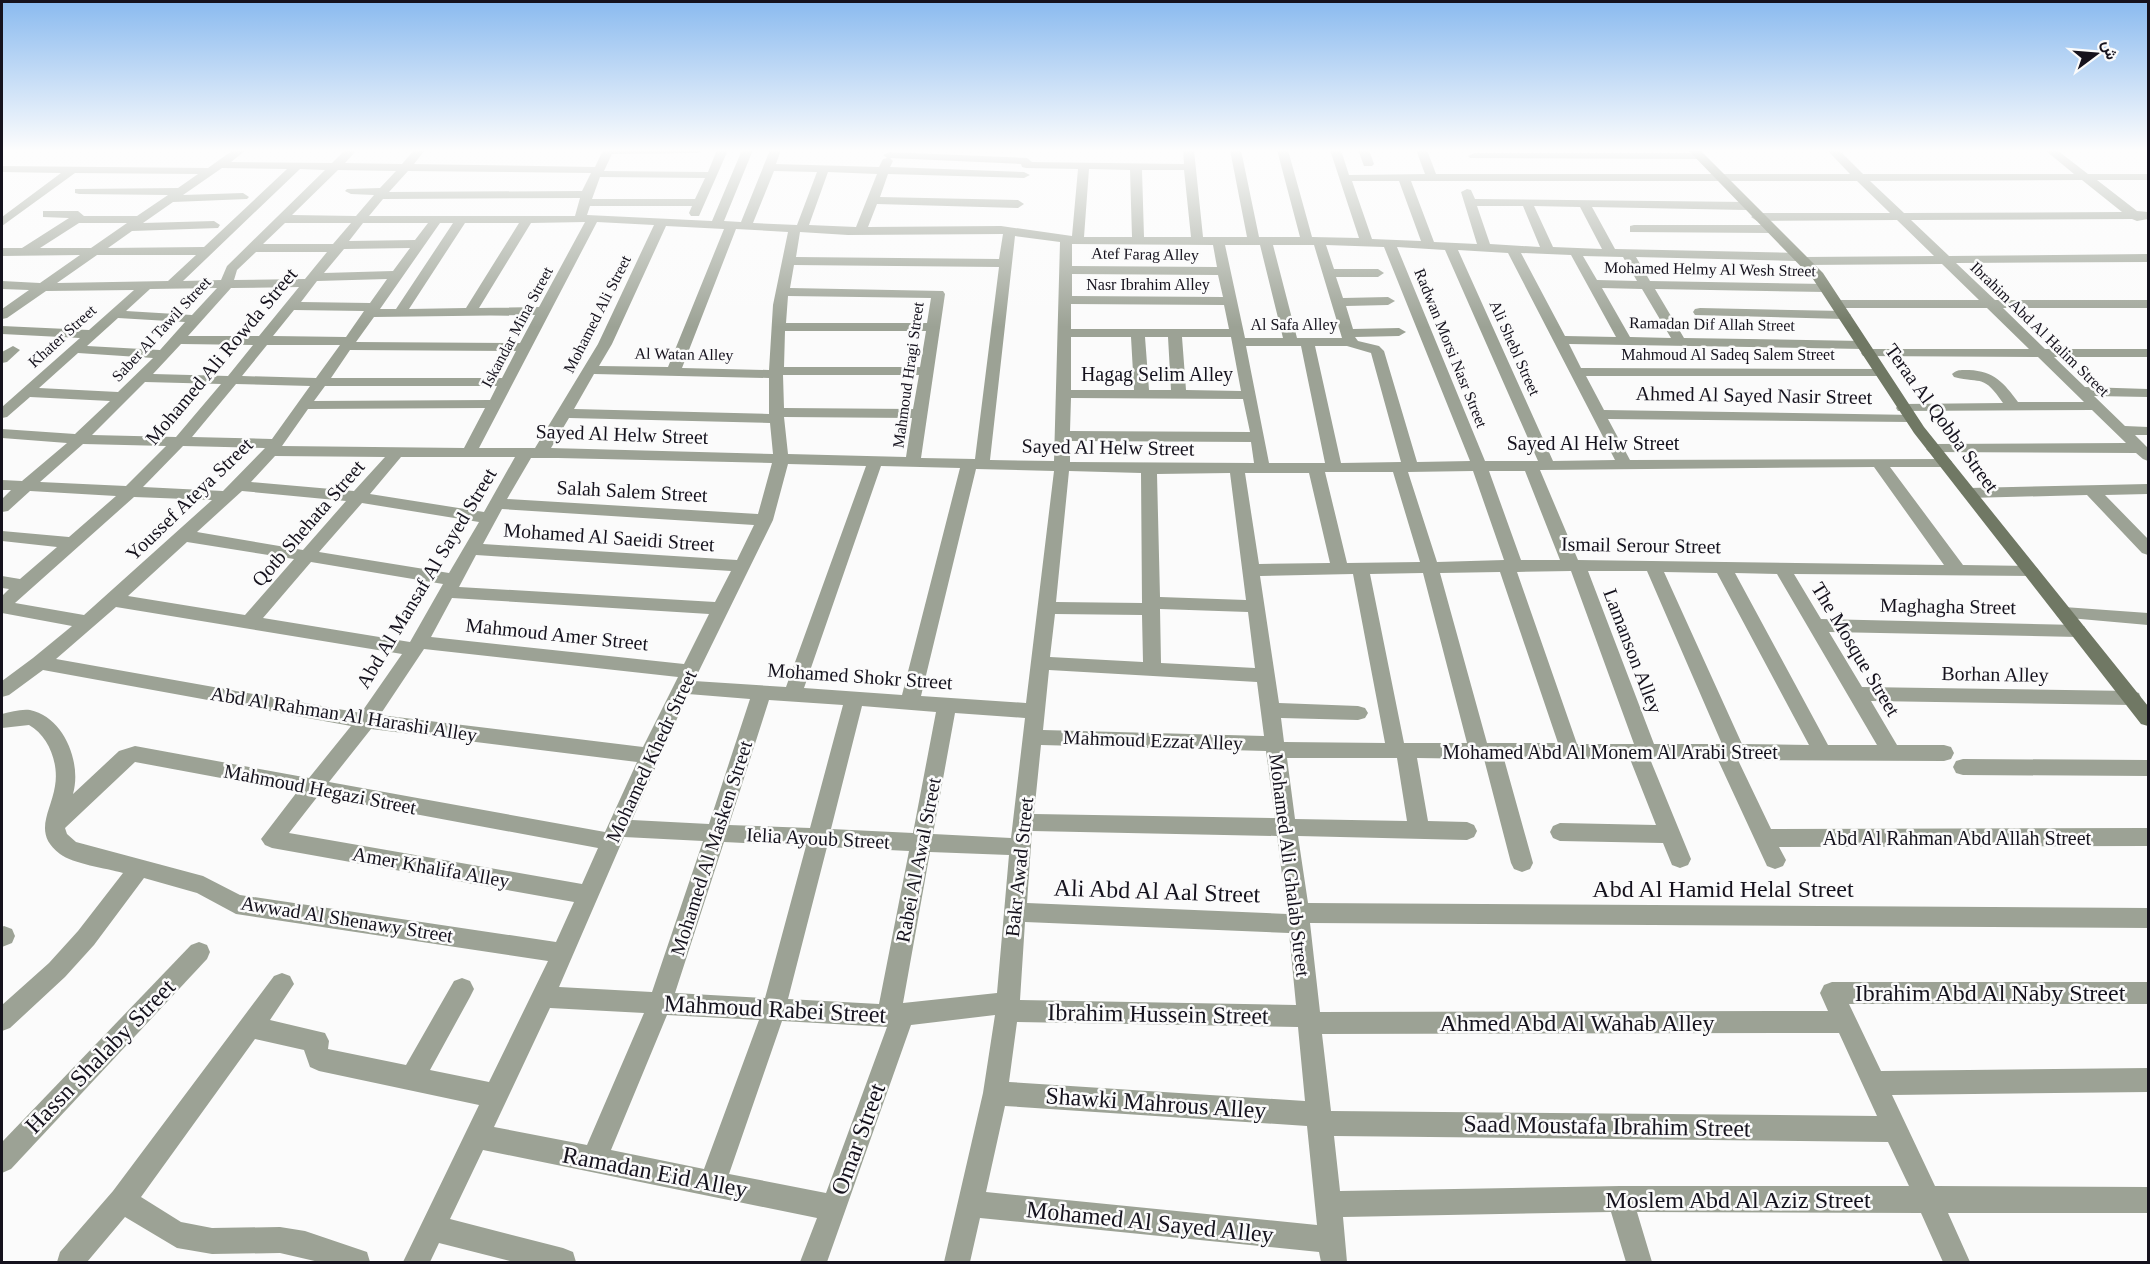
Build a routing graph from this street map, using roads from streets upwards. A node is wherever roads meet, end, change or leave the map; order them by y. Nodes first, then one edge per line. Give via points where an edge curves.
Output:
1 (20, 209) edge
2 (156, 209) edge
3 (252, 209) edge
4 (293, 209) edge
5 (369, 209) edge
6 (585, 209) edge
7 (696, 209) edge
8 (723, 209) edge
9 (747, 209) edge
10 (807, 209) edge
11 (870, 209) edge
12 (989, 209) edge
13 (1077, 209) edge
14 (1137, 209) edge
15 (1194, 209) edge
16 (1251, 209) edge
17 (1302, 209) edge
18 (1356, 209) edge
19 (1415, 209) edge
20 (1472, 209) edge
21 (1530, 209) edge
22 (1587, 209) edge
23 (1749, 209) edge
24 (1893, 209) edge
25 (2126, 209) edge
26 (1015, 211) junction
27 (47, 214) dead end
28 (2134, 215) junction
29 (2148, 215) edge
30 (1900, 216) junction
31 (78, 218) junction
32 (1757, 218) junction
33 (283, 219) junction
34 (360, 219) junction
35 (585, 219) junction
36 (436, 220) junction
37 (461, 220) junction
38 (527, 220) junction
39 (662, 221) junction
40 (2, 222) edge
41 (690, 222) junction
42 (135, 223) junction
43 (717, 224) junction
44 (214, 225) dead end
45 (739, 225) junction
46 (2148, 226) edge
47 (799, 228) junction
48 (1634, 229) dead end
49 (1769, 229) junction
50 (861, 231) junction
51 (1072, 240) junction
52 (1138, 241) junction
53 (1197, 241) junction
54 (1218, 241) junction
55 (1313, 241) junction
56 (1260, 242) junction
57 (1367, 242) junction
58 (419, 244) junction
59 (1389, 244) junction
60 (339, 246) junction
61 (1429, 246) junction
62 (1450, 247) junction
63 (253, 248) junction
64 (1485, 248) junction
65 (1513, 250) junction
66 (208, 251) junction
67 (1548, 251) junction
68 (2, 252) edge
69 (25, 252) junction
70 (93, 252) junction
71 (1575, 252) junction
72 (1611, 253) junction
73 (1628, 254) junction
74 (2148, 258) edge
75 (1800, 259) junction
76 (1945, 260) junction
77 (788, 261) junction
78 (1005, 263) junction
79 (1066, 270) junction
80 (1224, 271) junction
81 (1329, 273) junction
82 (1378, 273) dead end
83 (396, 275) junction
84 (312, 280) junction
85 (226, 284) junction
86 (1593, 284) junction
87 (2, 285) edge
88 (147, 285) junction
89 (171, 285) junction
90 (1646, 285) junction
91 (42, 287) junction
92 (1826, 288) junction
93 (782, 292) junction
94 (1065, 300) junction
95 (1230, 301) junction
96 (1388, 301) dead end
97 (1338, 302) junction
98 (1991, 304) junction
99 (2148, 304) edge
100 (291, 306) junction
101 (1841, 309) junction
102 (372, 310) junction
103 (544, 311) junction
104 (400, 312) junction
105 (470, 312) junction
106 (1700, 312) dead end
107 (114, 314) junction
108 (2, 315) edge
109 (197, 319) junction
110 (779, 327) junction
111 (934, 327) junction
112 (2, 330) edge
113 (1399, 332) dead end
114 (1065, 333) junction
115 (91, 334) junction
116 (1138, 334) junction
117 (1175, 334) junction
118 (1237, 338) junction
119 (1349, 338) junction
120 (178, 340) junction
121 (264, 340) junction
122 (1560, 340) junction
123 (1625, 341) junction
124 (1291, 342) junction
125 (1307, 342) junction
126 (1680, 342) junction
127 (348, 343) junction
128 (525, 347) junction
129 (75, 349) junction
130 (1866, 349) junction
131 (2042, 353) junction
132 (2148, 353) edge
133 (164, 354) junction
134 (591, 370) junction
135 (674, 371) junction
136 (927, 371) junction
137 (1577, 372) junction
138 (1880, 372) junction
139 (777, 373) junction
140 (1959, 374) dead end
141 (142, 378) junction
142 (232, 380) junction
143 (321, 382) junction
144 (507, 382) junction
145 (2080, 390) junction
146 (27, 392) junction
147 (2148, 393) edge
148 (1065, 394) junction
149 (1142, 394) junction
150 (1179, 395) junction
151 (1250, 395) junction
152 (123, 397) junction
153 (495, 404) junction
154 (304, 405) junction
155 (2097, 406) junction
156 (2014, 407) junction
157 (564, 413) junction
158 (1906, 413) junction
159 (2, 414) edge
160 (921, 414) junction
161 (1598, 414) junction
162 (777, 416) junction
163 (2121, 430) junction
164 (2148, 431) edge
165 (2, 433) edge
166 (1064, 436) junction
167 (1258, 437) junction
168 (80, 439) junction
169 (180, 442) junction
170 (273, 447) junction
171 (1934, 449) junction
172 (398, 451) junction
173 (470, 451) junction
174 (533, 452) junction
175 (2144, 452) edge
176 (781, 460) junction
177 (875, 462) junction
178 (913, 462) junction
179 (1944, 462) junction
180 (1879, 463) junction
181 (1530, 464) junction
182 (1547, 464) junction
183 (975, 465) junction
184 (1479, 465) junction
185 (1625, 465) junction
186 (1404, 466) junction
187 (1062, 468) junction
188 (1262, 468) junction
189 (1316, 468) junction
190 (1334, 468) junction
191 (1149, 469) junction
192 (1237, 469) junction
193 (2, 485) edge
194 (25, 487) junction
195 (2148, 489) edge
196 (2091, 490) junction
197 (233, 491) junction
198 (130, 492) junction
199 (1969, 493) junction
200 (359, 497) junction
201 (2, 507) edge
202 (493, 511) junction
203 (765, 520) junction
204 (2, 536) edge
205 (185, 536) junction
206 (73, 543) junction
207 (472, 549) junction
208 (2148, 549) edge
209 (307, 557) junction
210 (1510, 565) junction
211 (1574, 565) junction
212 (743, 566) junction
213 (1653, 566) junction
214 (1430, 567) junction
215 (1723, 567) junction
216 (1340, 568) junction
217 (1360, 568) junction
218 (1782, 568) junction
219 (1251, 570) junction
220 (1958, 571) junction
221 (2031, 572) junction
222 (2, 582) edge
223 (26, 586) junction
224 (451, 586) junction
225 (113, 600) junction
226 (2, 606) edge
227 (1151, 606) junction
228 (1256, 606) junction
229 (1046, 608) junction
230 (722, 609) junction
231 (2064, 613) junction
232 (2148, 619) edge
233 (88, 622) junction
234 (249, 622) junction
235 (1816, 625) junction
236 (2078, 631) junction
237 (416, 645) junction
238 (40, 663) junction
239 (1040, 663) junction
240 (1152, 669) junction
241 (1266, 675) junction
242 (686, 679) junction
243 (2, 690) edge
244 (762, 692) junction
245 (793, 694) junction
246 (1857, 694) junction
247 (2136, 695) edge
248 (854, 699) junction
249 (910, 702) junction
250 (947, 705) junction
251 (1034, 711) junction
252 (1270, 711) junction
253 (1358, 713) dead end
254 (2148, 719) edge
255 (2, 721) edge
256 (366, 721) junction
257 (1032, 737) junction
258 (1274, 747) junction
259 (1401, 750) junction
260 (1485, 750) junction
261 (1570, 751) junction
262 (1642, 752) junction
263 (1730, 753) junction
264 (1823, 753) junction
265 (1892, 753) junction
266 (1944, 753) dead end
267 (649, 756) junction
268 (1963, 767) dead end
269 (2148, 768) edge
270 (312, 788) junction
271 (1023, 822) junction
272 (54, 825) junction
273 (1284, 826) junction
274 (1419, 830) junction
275 (1467, 831) dead end
276 (1560, 832) dead end
277 (715, 833) junction
278 (1670, 834) junction
279 (614, 835) junction
280 (2148, 837) edge
281 (820, 838) junction
282 (1765, 838) junction
283 (272, 839) joint
284 (922, 843) junction
285 (1020, 848) junction
286 (1680, 859) dead end
287 (1776, 860) dead end
288 (1522, 863) dead end
289 (140, 868) junction
290 (589, 895) junction
291 (1014, 912) junction
292 (2148, 918) edge
293 (1298, 919) junction
294 (199, 952) dead end
295 (563, 953) junction
296 (282, 984) dead end
297 (462, 989) dead end
298 (2148, 993) edge
299 (543, 997) junction
300 (660, 1004) junction
301 (1007, 1007) junction
302 (774, 1010) junction
303 (896, 1015) junction
304 (2, 1020) edge
305 (1309, 1020) junction
306 (1845, 1022) junction
307 (251, 1027) junction
308 (412, 1079) junction
309 (2148, 1080) edge
310 (1874, 1083) junction
311 (995, 1093) junction
312 (496, 1096) junction
313 (1319, 1119) junction
314 (1894, 1129) junction
315 (477, 1136) junction
316 (2, 1160) edge
317 (594, 1160) junction
318 (712, 1184) junction
319 (1620, 1199) junction
320 (122, 1200) junction
321 (2148, 1200) edge
322 (1928, 1201) junction
323 (969, 1204) junction
324 (1327, 1204) junction
325 (833, 1208) junction
326 (434, 1228) junction
327 (1333, 1251) edge
328 (70, 1263) edge
329 (357, 1263) edge
330 (416, 1263) edge
331 (563, 1263) edge
332 (814, 1263) edge
333 (957, 1263) edge
334 (1638, 1263) edge
335 (1957, 1263) edge

1 - 40 street
2 - 42 street
3 - 66 street
4 - 33 street, Saber Al Tawil Street
5 - 34 street, Mohamed Ali Rowda Street
6 - 35 street, Iskandar Mina Street
7 - 41 street
8 - 43 street
9 - 45 street
10 - 47 street, Mohamed Khedr Street
11 - 50 street
12 - 26 street
13 - 51 street, Bakr Awad Street
14 - 52 street
15 - 53 street
16 - 56 street
17 - 55 street
18 - 57 street
19 - 61 street
20 - 64 street
21 - 67 street
22 - 72 street
23 - 32 street, Teraa Al Qobba Street
24 - 30 street, Ibrahim Abd Al Halim Street
25 - 28 street
26 - 50 street
26 - 51 street
26 - 78 street
27 - 31 street
28 - 29 street
28 - 30 street
28 - 46 street
30 - 32 street
30 - 76 street, Ibrahim Abd Al Halim Street
31 - 42 street
31 - 69 street
32 - 49 street, Teraa Al Qobba Street
33 - 34 street
33 - 63 street, Saber Al Tawil Street
34 - 36 street
34 - 60 street, Mohamed Ali Rowda Street
35 - 38 street
35 - 39 street
35 - 103 street, Iskandar Mina Street
36 - 37 street
36 - 58 street, Youssef Ateya Street
37 - 38 street
37 - 104 street
38 - 105 street
39 - 41 street
39 - 134 street, Mohamed Ali Street
41 - 43 street
42 - 44 street
42 - 70 street
43 - 45 street
45 - 47 street
45 - 135 street
47 - 50 street
47 - 77 street, Mohamed Khedr Street
48 - 49 street
49 - 75 street, Teraa Al Qobba Street
51 - 52 street
51 - 79 street, Bakr Awad Street
52 - 53 street
53 - 54 street
54 - 56 street
54 - 80 street
55 - 56 street
55 - 57 street
55 - 81 street
56 - 124 street
57 - 59 street
58 - 60 street
58 - 83 street, Youssef Ateya Street
59 - 61 street
59 - 184 street, Radwan Morsi Nasr Street
60 - 63 street
60 - 84 street, Mohamed Ali Rowda Street
61 - 62 street
62 - 64 street
62 - 182 street, Ali Shebl Street
63 - 85 street, Saber Al Tawil Street via 231,269
64 - 65 street
65 - 67 street
65 - 122 street
66 - 70 street
66 - 89 street
67 - 71 street
68 - 69 street
69 - 70 street
70 - 91 street
71 - 72 street
71 - 86 street
72 - 73 street
73 - 75 street
73 - 90 street
74 - 76 street
75 - 76 street
75 - 92 street, Teraa Al Qobba Street
76 - 98 street, Ibrahim Abd Al Halim Street
77 - 78 street
77 - 93 street, Mohamed Khedr Street
78 - 183 street
79 - 80 street, Atef Farag Alley
79 - 94 street, Bakr Awad Street
80 - 95 street
81 - 82 street
81 - 97 street
83 - 84 street
83 - 102 street, Youssef Ateya Street
84 - 85 street
84 - 100 street, Mohamed Ali Rowda Street
85 - 89 street
85 - 109 street, Saber Al Tawil Street
86 - 90 street, Mohamed Helmy Al Wesh Street
86 - 123 street
87 - 91 street
88 - 89 street
88 - 91 street
88 - 107 street, Khater Street
90 - 92 street, Mohamed Helmy Al Wesh Street
90 - 126 street
91 - 108 street
92 - 101 street, Teraa Al Qobba Street
93 - 110 street, Mohamed Khedr Street
93 - 111 street, Mahmoud Hragi Street via 938,294
94 - 95 street, Nasr Ibrahim Alley
94 - 114 street, Bakr Awad Street
95 - 118 street
96 - 97 street
97 - 119 street
98 - 99 street
98 - 101 street
98 - 131 street, Ibrahim Abd Al Halim Street
100 - 102 street
100 - 121 street, Mohamed Ali Rowda Street
101 - 106 street
101 - 130 street, Teraa Al Qobba Street
102 - 104 street
102 - 127 street, Youssef Ateya Street
103 - 105 street
103 - 128 street, Iskandar Mina Street
104 - 105 street
107 - 109 street
107 - 115 street, Khater Street
109 - 120 street, Saber Al Tawil Street
110 - 111 street
110 - 139 street, Mohamed Khedr Street
111 - 136 street, Mahmoud Hragi Street
112 - 115 street
113 - 119 street, Al Safa Alley
114 - 116 street, Al Safa Alley
114 - 148 street, Bakr Awad Street
115 - 129 street, Khater Street
116 - 117 street, Al Safa Alley
116 - 149 street
117 - 118 street, Al Safa Alley
117 - 150 street
118 - 124 street, Al Safa Alley
118 - 151 street
119 - 125 street, Al Safa Alley
119 - 186 street via 1353,346 1377,351
120 - 121 street
120 - 133 street, Saber Al Tawil Street
121 - 127 street
121 - 142 street, Mohamed Ali Rowda Street
122 - 123 street, Ramadan Dif Allah Street
122 - 137 street
123 - 126 street, Ramadan Dif Allah Street
124 - 125 street, Al Safa Alley
125 - 190 street
126 - 130 street, Ramadan Dif Allah Street
127 - 128 street
127 - 143 street, Youssef Ateya Street
128 - 144 street, Iskandar Mina Street
129 - 133 street
129 - 146 street, Khater Street
130 - 131 street, Ramadan Dif Allah Street
130 - 138 street, Teraa Al Qobba Street
131 - 132 street, Ramadan Dif Allah Street
131 - 145 street, Ibrahim Abd Al Halim Street
133 - 141 street, Saber Al Tawil Street
134 - 135 street, Al Watan Alley
134 - 157 street, Mohamed Ali Street
135 - 139 street, Al Watan Alley
136 - 139 street, Al Watan Alley
136 - 160 street, Mahmoud Hragi Street
137 - 138 street, Mahmoud Al Sadeq Salem Street
137 - 161 street
138 - 158 street, Teraa Al Qobba Street
139 - 162 street, Mohamed Khedr Street
140 - 156 street via 1990,377
141 - 142 street
141 - 152 street, Saber Al Tawil Street
142 - 143 street
142 - 169 street, Mohamed Ali Rowda Street
143 - 144 street
143 - 154 street, Youssef Ateya Street
144 - 153 street, Iskandar Mina Street
145 - 147 street
145 - 155 street, Ibrahim Abd Al Halim Street
146 - 152 street
146 - 159 street, Khater Street
148 - 149 street, Hagag Selim Alley
148 - 166 street, Bakr Awad Street
149 - 150 street, Hagag Selim Alley
150 - 151 street, Hagag Selim Alley
151 - 167 street
152 - 168 street, Saber Al Tawil Street
153 - 154 street
153 - 173 street, Iskandar Mina Street
154 - 170 street, Youssef Ateya Street
155 - 156 street, Ahmed Al Sayed Nasir Street
155 - 163 street, Ibrahim Abd Al Halim Street
156 - 158 street, Ahmed Al Sayed Nasir Street
157 - 162 street
157 - 174 street, Mohamed Ali Street
158 - 161 street, Ahmed Al Sayed Nasir Street
158 - 171 street, Teraa Al Qobba Street
160 - 162 street
160 - 178 street, Mahmoud Hragi Street
161 - 185 street
162 - 176 street, Mohamed Khedr Street
163 - 164 street
163 - 175 street, Ibrahim Abd Al Halim Street
165 - 168 street, Sayed Al Helw Street
166 - 167 street
166 - 187 street, Bakr Awad Street
167 - 188 street
168 - 169 street, Sayed Al Helw Street
168 - 194 street, Saber Al Tawil Street
169 - 170 street, Sayed Al Helw Street
169 - 198 street, Mohamed Ali Rowda Street
170 - 172 street, Sayed Al Helw Street
170 - 197 street, Youssef Ateya Street
171 - 175 street
171 - 179 street, Teraa Al Qobba Street
172 - 173 street, Sayed Al Helw Street
172 - 200 street, Qotb Shehata Street
173 - 174 street, Sayed Al Helw Street
174 - 176 street, Sayed Al Helw Street
174 - 202 street, Abd Al Mansaf Al Sayed Street
176 - 177 street, Sayed Al Helw Street
176 - 203 street, Mohamed Khedr Street
177 - 178 street, Sayed Al Helw Street
177 - 245 street
178 - 183 street, Sayed Al Helw Street
179 - 180 street, Sayed Al Helw Street
179 - 199 street, Teraa Al Qobba Street
180 - 185 street, Sayed Al Helw Street
180 - 220 street
181 - 182 street, Sayed Al Helw Street
181 - 184 street, Sayed Al Helw Street
181 - 211 street, Lamanson Alley
182 - 185 street, Sayed Al Helw Street
183 - 187 street, Sayed Al Helw Street
183 - 249 street
184 - 186 street, Sayed Al Helw Street
184 - 210 street, Radwan Morsi Nasr Street
186 - 190 street, Sayed Al Helw Street
186 - 214 street
187 - 191 street, Sayed Al Helw Street
187 - 229 street, Bakr Awad Street
188 - 189 street, Sayed Al Helw Street
188 - 192 street, Sayed Al Helw Street
189 - 190 street, Sayed Al Helw Street
189 - 216 street
191 - 192 street, Sayed Al Helw Street
191 - 227 street
192 - 219 street, Mohamed Ali Ghalab Street
193 - 194 street, Salah Salem Street
194 - 198 street, Salah Salem Street
194 - 201 street, Saber Al Tawil Street
195 - 196 street
196 - 199 street
196 - 208 street
197 - 198 street, Salah Salem Street
197 - 200 street, Salah Salem Street
197 - 205 street, Youssef Ateya Street
198 - 206 street, Mohamed Ali Rowda Street
199 - 221 street, Teraa Al Qobba Street
200 - 202 street, Salah Salem Street
200 - 209 street, Qotb Shehata Street
202 - 203 street, Salah Salem Street
202 - 207 street, Abd Al Mansaf Al Sayed Street
203 - 212 street, Mohamed Khedr Street
204 - 206 street
205 - 209 street
205 - 225 street, Youssef Ateya Street
206 - 223 street, Mohamed Ali Rowda Street
207 - 212 street, Mohamed Al Saeidi Street
207 - 224 street, Abd Al Mansaf Al Sayed Street
209 - 224 street
209 - 234 street, Qotb Shehata Street
210 - 211 street, Ismail Serour Street
210 - 214 street, Ismail Serour Street
210 - 261 street, Radwan Morsi Nasr Street
211 - 213 street, Ismail Serour Street
211 - 262 street, Lamanson Alley
212 - 230 street, Mohamed Khedr Street
213 - 215 street, Ismail Serour Street
213 - 263 street
214 - 217 street, Ismail Serour Street
214 - 260 street
215 - 218 street, Ismail Serour Street
215 - 264 street
216 - 217 street, Ismail Serour Street
216 - 219 street, Ismail Serour Street
217 - 259 street
218 - 220 street, Ismail Serour Street
218 - 235 street, The Mosque Street
219 - 228 street, Mohamed Ali Ghalab Street
220 - 221 street, Ismail Serour Street
221 - 231 street, Teraa Al Qobba Street
222 - 223 street
223 - 226 street, Mohamed Ali Rowda Street
224 - 230 street
224 - 237 street, Abd Al Mansaf Al Sayed Street
225 - 233 street, Youssef Ateya Street
225 - 234 street, Mahmoud Amer Street
226 - 233 street
227 - 228 street
227 - 229 street
227 - 240 street
228 - 241 street, Mohamed Ali Ghalab Street
229 - 239 street, Bakr Awad Street
230 - 242 street, Mohamed Khedr Street
231 - 232 street
231 - 236 street, Teraa Al Qobba Street
233 - 238 street, Youssef Ateya Street
234 - 237 street, Mahmoud Amer Street
235 - 236 street, Maghagha Street
235 - 246 street, The Mosque Street
236 - 247 street, Teraa Al Qobba Street
237 - 242 street, Mahmoud Amer Street
237 - 256 street, Abd Al Mansaf Al Sayed Street
238 - 243 street, Youssef Ateya Street
238 - 256 street, Abd Al Rahman Al Harashi Alley
239 - 240 street
239 - 251 street, Bakr Awad Street
240 - 241 street
241 - 252 street, Mohamed Ali Ghalab Street
242 - 244 street, Mohamed Shokr Street
242 - 267 street, Mohamed Khedr Street
244 - 245 street, Mohamed Shokr Street
244 - 277 street, Mohamed Al Masken Street
245 - 248 street, Mohamed Shokr Street
246 - 247 street, Borhan Alley
246 - 265 street, The Mosque Street
247 - 254 street, Teraa Al Qobba Street
248 - 249 street, Mohamed Shokr Street
248 - 281 street
249 - 250 street, Mohamed Shokr Street
250 - 251 street, Mohamed Shokr Street
250 - 284 street, Rabei Al Awal Street
251 - 257 street, Bakr Awad Street
252 - 253 street
252 - 258 street, Mohamed Ali Ghalab Street
255 - 272 street via 34,718 48,728 60,751 66,779
256 - 267 street, Abd Al Rahman Al Harashi Alley
256 - 270 street, Abd Al Mansaf Al Sayed Street
257 - 258 street, Mahmoud Ezzat Alley
257 - 271 street, Bakr Awad Street
258 - 259 street, Mohamed Abd Al Monem Al Arabi Street
258 - 273 street, Mohamed Ali Ghalab Street
259 - 260 street, Mohamed Abd Al Monem Al Arabi Street
259 - 274 street
260 - 261 street, Mohamed Abd Al Monem Al Arabi Street
260 - 288 street
261 - 262 street, Mohamed Abd Al Monem Al Arabi Street
262 - 263 street, Mohamed Abd Al Monem Al Arabi Street
262 - 278 street, Lamanson Alley
263 - 264 street, Mohamed Abd Al Monem Al Arabi Street
263 - 282 street
264 - 265 street, Mohamed Abd Al Monem Al Arabi Street
265 - 266 street, Mohamed Abd Al Monem Al Arabi Street
267 - 279 street, Mohamed Khedr Street
268 - 269 street
270 - 272 street, Mahmoud Hegazi Street via 135,754
270 - 279 street, Mahmoud Hegazi Street
270 - 283 street, Abd Al Mansaf Al Sayed Street
271 - 273 street
271 - 285 street, Bakr Awad Street
272 - 289 street, Awwad Al Shenawy Street via 58,841 69,849
273 - 274 street
273 - 293 street, Mohamed Ali Ghalab Street
274 - 275 street
276 - 278 street
277 - 279 street, Ielia Ayoub Street
277 - 281 street, Ielia Ayoub Street
277 - 300 street, Mohamed Al Masken Street
278 - 286 street, Lamanson Alley
279 - 290 street, Mohamed Khedr Street
280 - 282 street, Abd Al Rahman Abd Allah Street
281 - 284 street, Ielia Ayoub Street
281 - 302 street
282 - 287 street
283 - 290 street, Amer Khalifa Alley
284 - 285 street, Ielia Ayoub Street
284 - 303 street, Rabei Al Awal Street
285 - 291 street, Bakr Awad Street
289 - 295 street, Awwad Al Shenawy Street via 203,885 236,904
289 - 304 street via 57,970
290 - 295 street, Mohamed Khedr Street
291 - 293 street, Ali Abd Al Aal Street
291 - 301 street, Bakr Awad Street
292 - 293 street, Abd Al Hamid Helal Street
293 - 305 street, Mohamed Ali Ghalab Street
294 - 316 street, Hassn Shalaby Street
295 - 299 street, Mohamed Khedr Street
296 - 307 street
297 - 308 street
298 - 306 street, Ibrahim Abd Al Naby Street via 1832,993
299 - 300 street, Mahmoud Rabei Street
299 - 312 street, Mohamed Khedr Street
300 - 302 street, Mahmoud Rabei Street
300 - 317 street, Mohamed Al Masken Street
301 - 303 street, Mahmoud Rabei Street
301 - 305 street, Ibrahim Hussein Street
301 - 311 street, Bakr Awad Street
302 - 303 street, Mahmoud Rabei Street
302 - 318 street
303 - 325 street, Omar Street
305 - 306 street, Ahmed Abd Al Wahab Alley
305 - 313 street, Mohamed Ali Ghalab Street
306 - 310 street
307 - 308 street via 317,1041 319,1059
307 - 320 street
308 - 312 street
309 - 310 street
310 - 314 street
311 - 313 street, Shawki Mahrous Alley
311 - 323 street, Bakr Awad Street
312 - 315 street, Mohamed Khedr Street
313 - 314 street, Saad Moustafa Ibrahim Street
313 - 324 street, Mohamed Ali Ghalab Street
314 - 322 street
315 - 317 street, Ramadan Eid Alley
315 - 326 street, Mohamed Khedr Street
317 - 318 street, Ramadan Eid Alley
318 - 325 street, Ramadan Eid Alley
319 - 322 street, Moslem Abd Al Aziz Street
319 - 324 street, Moslem Abd Al Aziz Street
319 - 334 street
320 - 328 street
320 - 329 street via 177,1235 213,1241 280,1240 305,1244
321 - 322 street, Moslem Abd Al Aziz Street
322 - 335 street
323 - 327 street, Mohamed Al Sayed Alley
323 - 333 street, Bakr Awad Street
324 - 327 street, Mohamed Ali Ghalab Street
325 - 332 street, Omar Street
326 - 330 street, Mohamed Khedr Street
326 - 331 street

